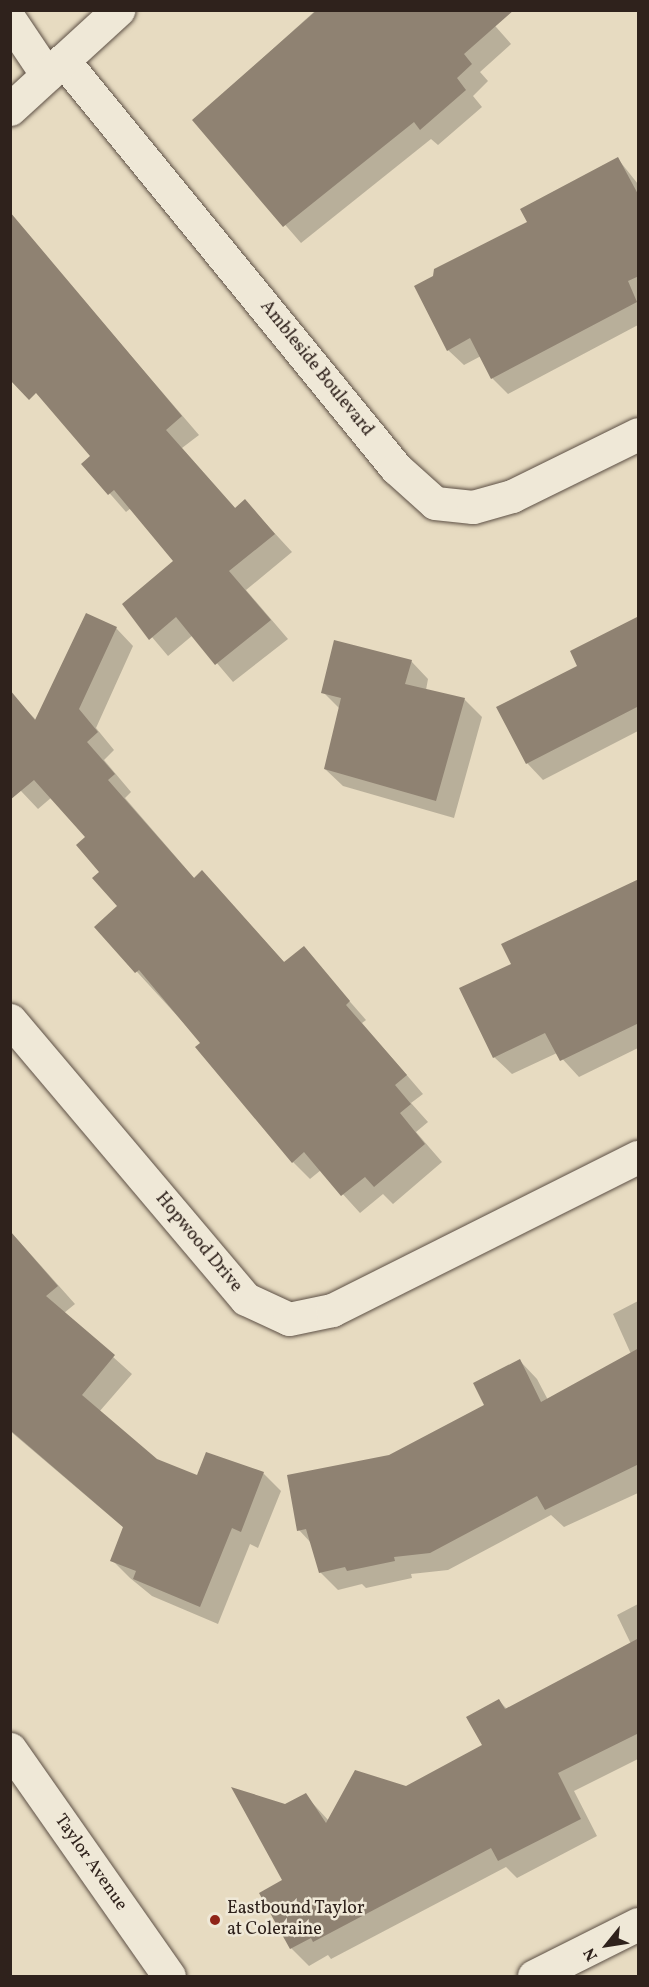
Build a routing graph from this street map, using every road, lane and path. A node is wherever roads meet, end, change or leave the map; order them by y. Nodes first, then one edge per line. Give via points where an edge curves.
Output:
1 (118, 10) edge
2 (10, 20) edge
3 (55, 67) junction
4 (10, 109) edge
5 (639, 434) edge
6 (10, 1020) edge
7 (639, 1158) edge
8 (10, 1749) edge
9 (639, 1924) edge
10 (169, 1977) edge
11 (534, 1977) edge

1 - 3 street
2 - 3 street, Ambleside Boulevard
3 - 4 street
3 - 5 street, Ambleside Boulevard via 396,468 435,503 473,507 512,496
6 - 7 street, Hopwood Drive via 246,1299 289,1319 332,1310
8 - 10 street, Taylor Avenue
9 - 11 street

